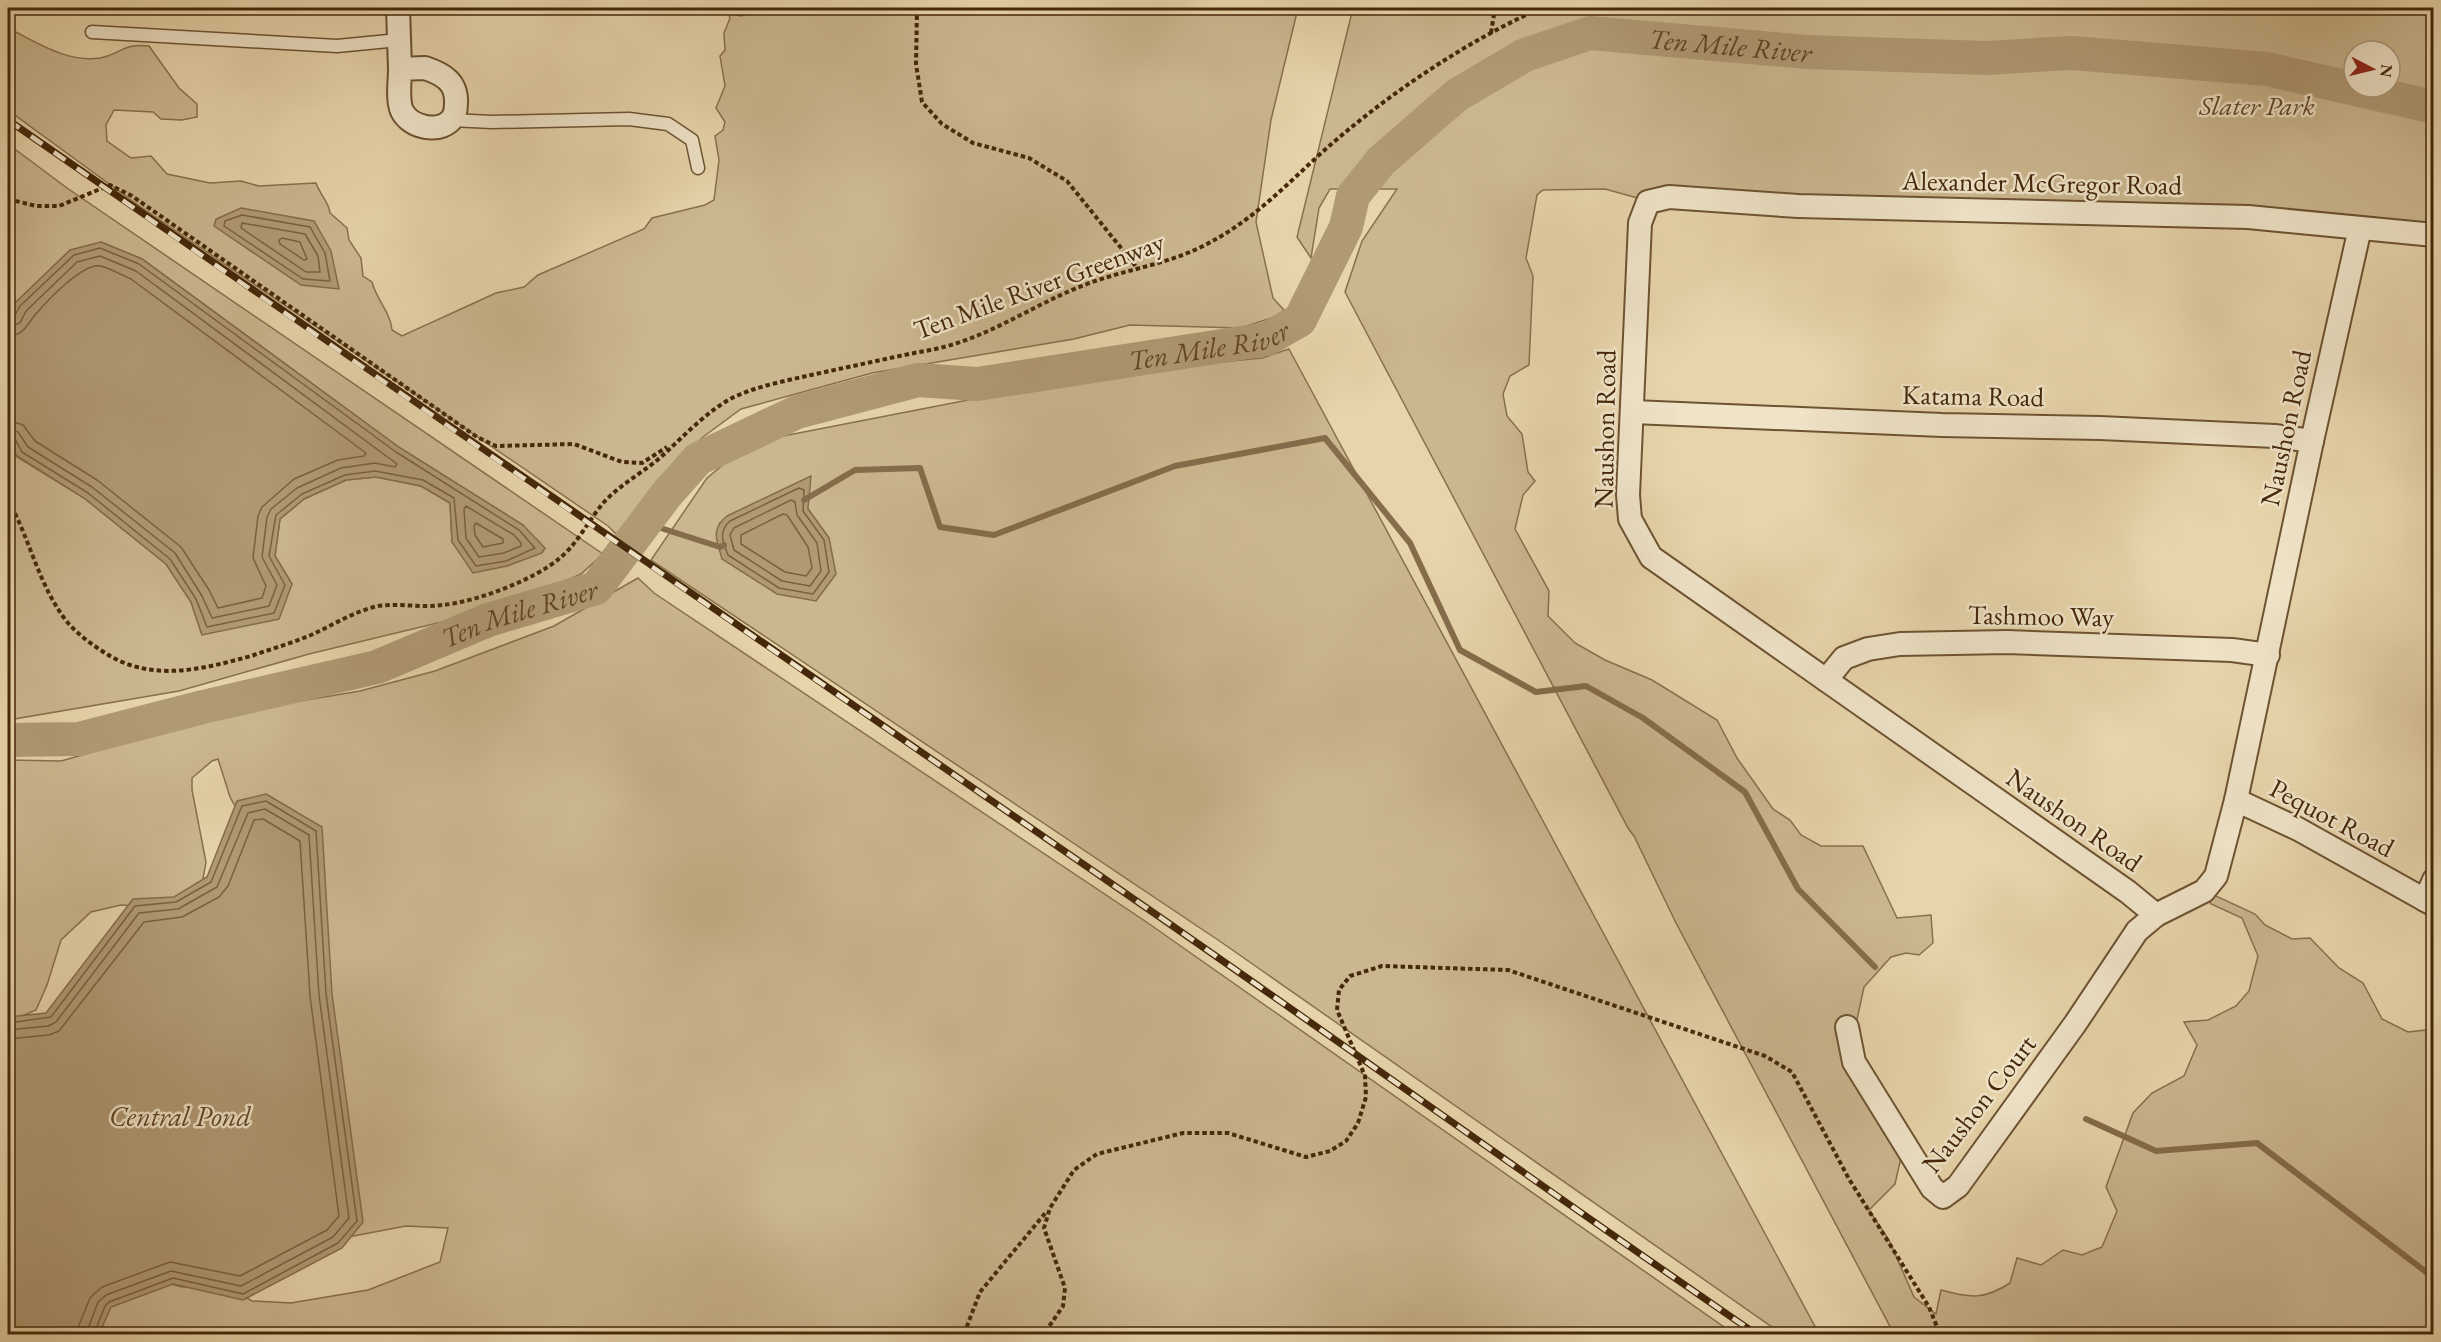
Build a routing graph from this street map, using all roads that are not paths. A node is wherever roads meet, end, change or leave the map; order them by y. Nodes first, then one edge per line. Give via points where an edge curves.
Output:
1 (398, 8) edge
2 (92, 32) dead end
3 (399, 40) junction
4 (400, 69) junction
5 (451, 120) junction
6 (698, 168) dead end
7 (1648, 202) joint
8 (2360, 228) junction
9 (2433, 235) edge
10 (1633, 412) junction
11 (2312, 441) junction
12 (2268, 655) junction
13 (1827, 680) junction
14 (2236, 800) junction
15 (2430, 895) edge
16 (2156, 915) junction
17 (1846, 1027) dead end

1 - 3 street
2 - 3 lane via 337,46
3 - 4 street
4 - 5 street via 425,68 439,72 453,83 457,96
4 - 5 street via 401,110 410,120 429,127
5 - 6 lane via 629,119 668,124 692,140
7 - 8 street, Alexander McGregor Road via 1669,197 1798,206 2248,218
7 - 10 street, Naushon Road via 1640,224
8 - 9 street, Alexander McGregor Road
8 - 11 street, Naushon Road
10 - 11 street, Katama Road via 2111,428
10 - 13 street, Naushon Road via 1630,519 1651,557
11 - 12 street, Naushon Road
12 - 13 street, Tashmoo Way via 2232,650 2007,642 1900,644 1868,648 1845,658
12 - 14 street, Naushon Road
13 - 16 street, Naushon Road
14 - 15 street, Pequot Road
14 - 16 street, Naushon Road via 2216,876 2204,891
16 - 17 street, Naushon Court via 2137,931 2025,1095 1958,1186 1943,1197 1932,1188 1854,1062

